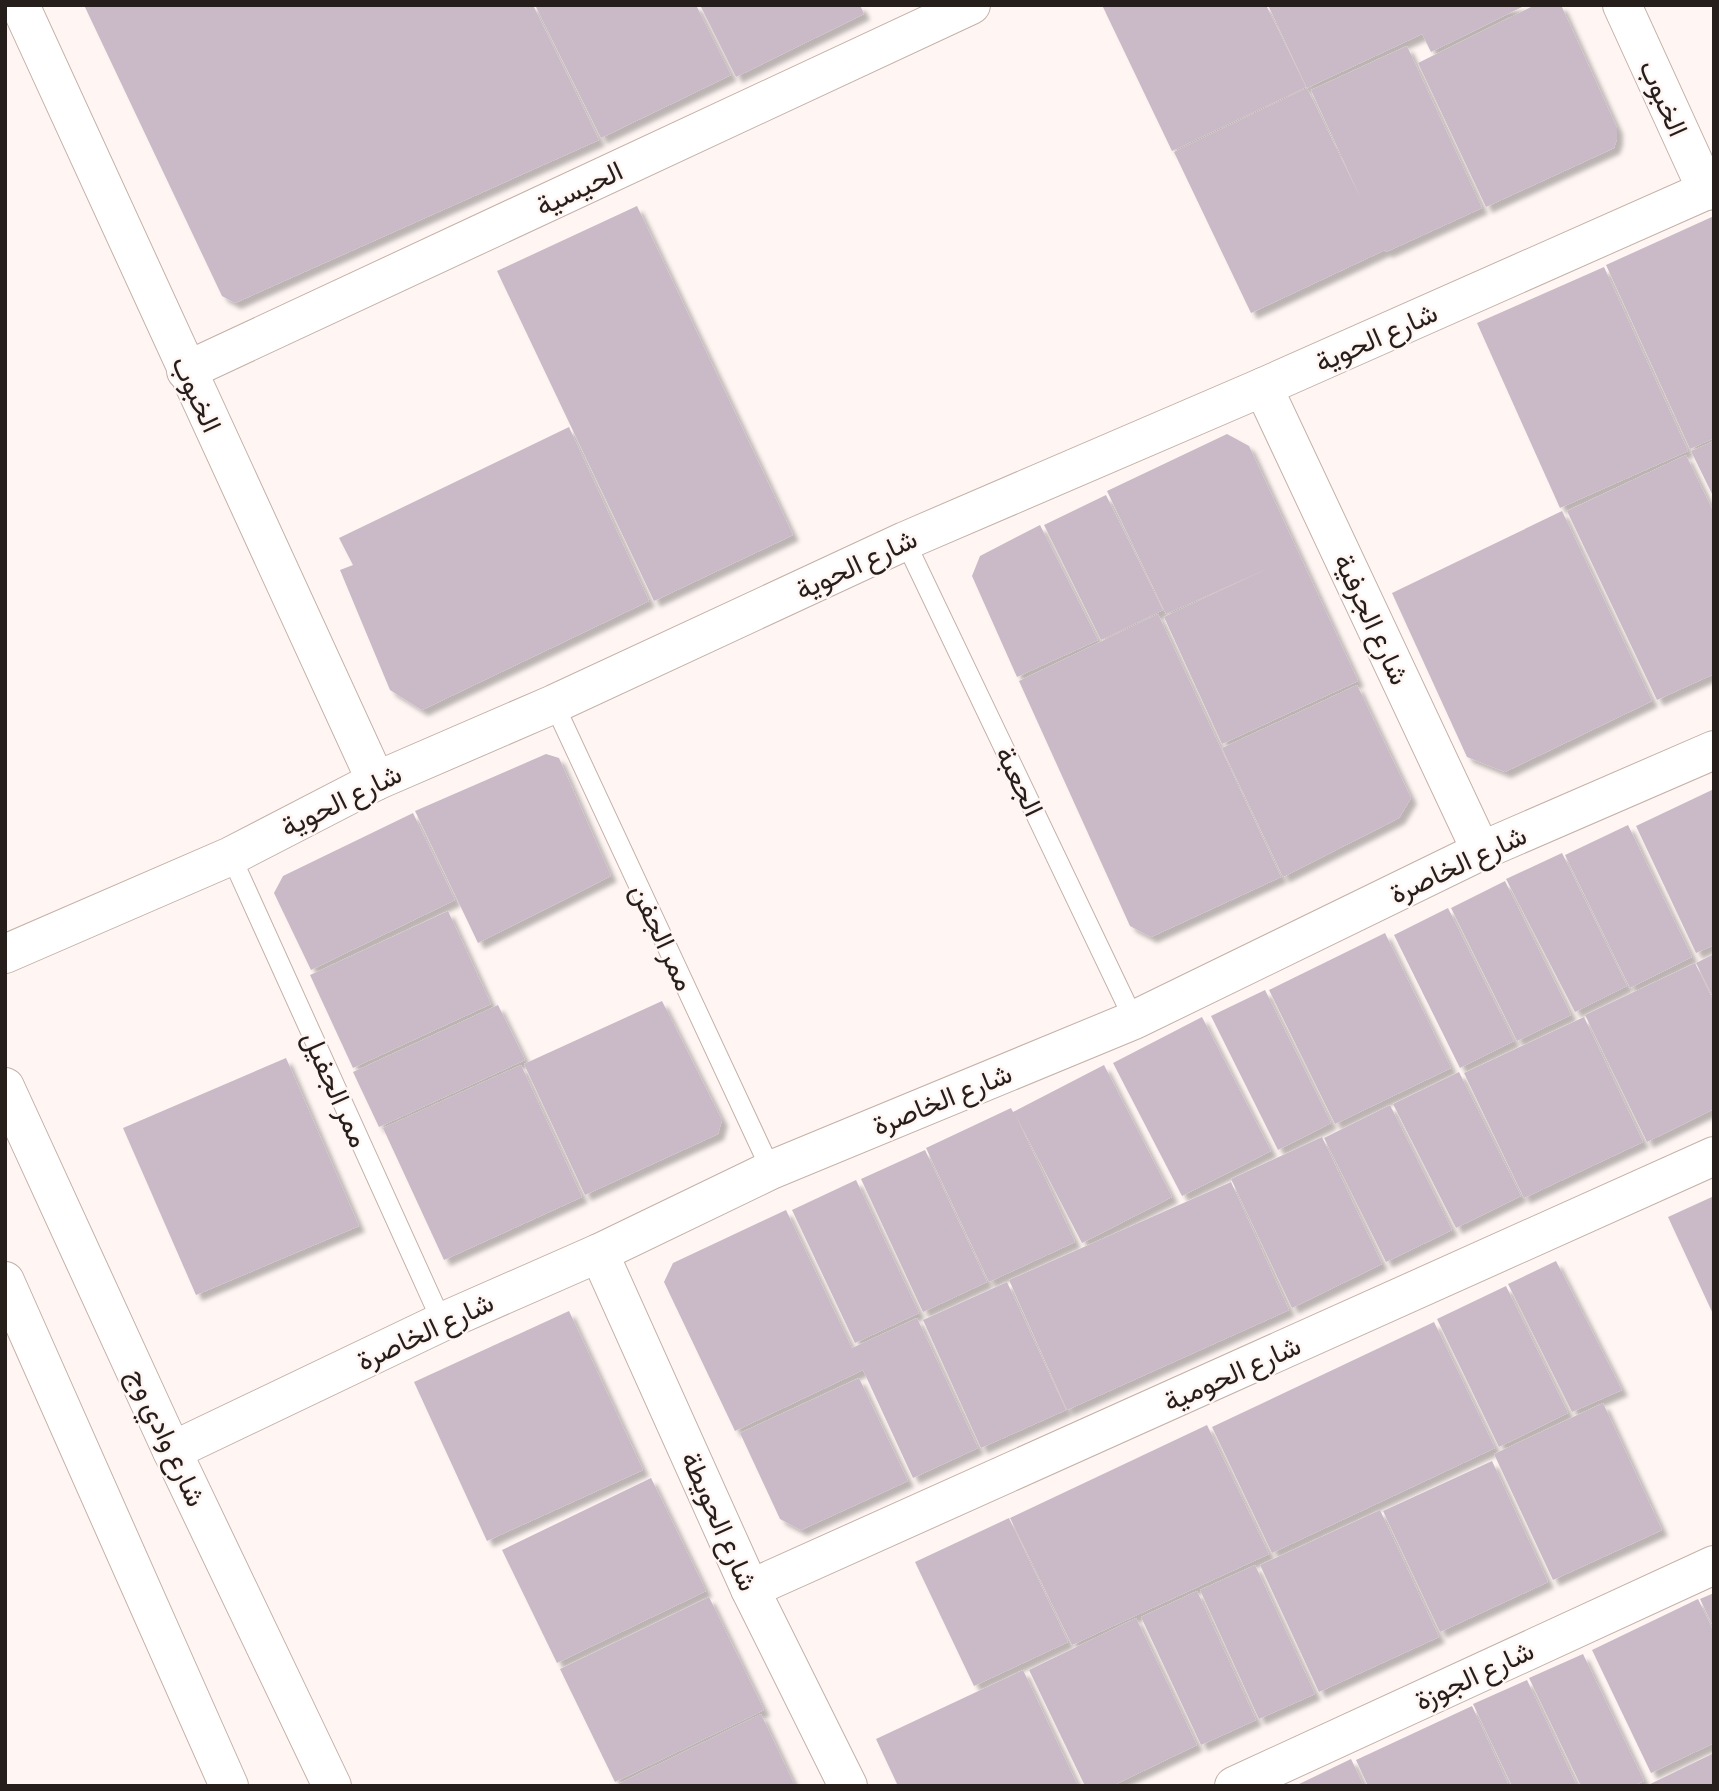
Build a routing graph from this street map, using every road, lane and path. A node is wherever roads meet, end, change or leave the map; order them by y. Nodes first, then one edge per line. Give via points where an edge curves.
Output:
1 (20, 5) edge
2 (971, 5) edge
3 (1622, 5) edge
4 (1710, 189) edge
5 (186, 371) junction
6 (1264, 387) junction
7 (905, 541) junction
8 (554, 704) junction
9 (1714, 750) edge
10 (376, 781) junction
11 (1481, 851) junction
12 (231, 856) junction
13 (5, 954) edge
14 (1134, 1020) junction
15 (5, 1087) edge
16 (1714, 1156) edge
17 (771, 1170) junction
18 (599, 1253) junction
19 (5, 1281) edge
20 (442, 1322) junction
21 (172, 1451) junction
22 (1714, 1565) edge
23 (751, 1589) junction
24 (229, 1786) edge
25 (332, 1786) edge
26 (848, 1786) edge
27 (1234, 1786) edge

1 - 5 street, الخبوب
2 - 5 street, الحيسية
3 - 4 street, الخبوب
4 - 6 street, شارع الحوية
5 - 10 street, الخبوب
6 - 7 street, شارع الحوية
6 - 11 street, شارع الجرفية
7 - 8 street, شارع الحوية
7 - 14 lane, الجعبة
8 - 10 street, شارع الحوية
8 - 17 lane, ممر الجفن
9 - 11 street, شارع الخاصرة
10 - 12 street, شارع الحوية
11 - 14 street, شارع الخاصرة
12 - 13 street, شارع الحوية
12 - 20 lane, ممر الجفيل
14 - 17 street, شارع الخاصرة
15 - 21 street, شارع وادي وج
16 - 23 street, شارع الحومية
17 - 18 street, شارع الخاصرة
18 - 20 street, شارع الخاصرة
18 - 23 street, شارع الحويطة
19 - 24 street
20 - 21 street, شارع الخاصرة
21 - 25 street, شارع وادي وج
22 - 27 street, شارع الجوزة
23 - 26 street, شارع الحويطة

